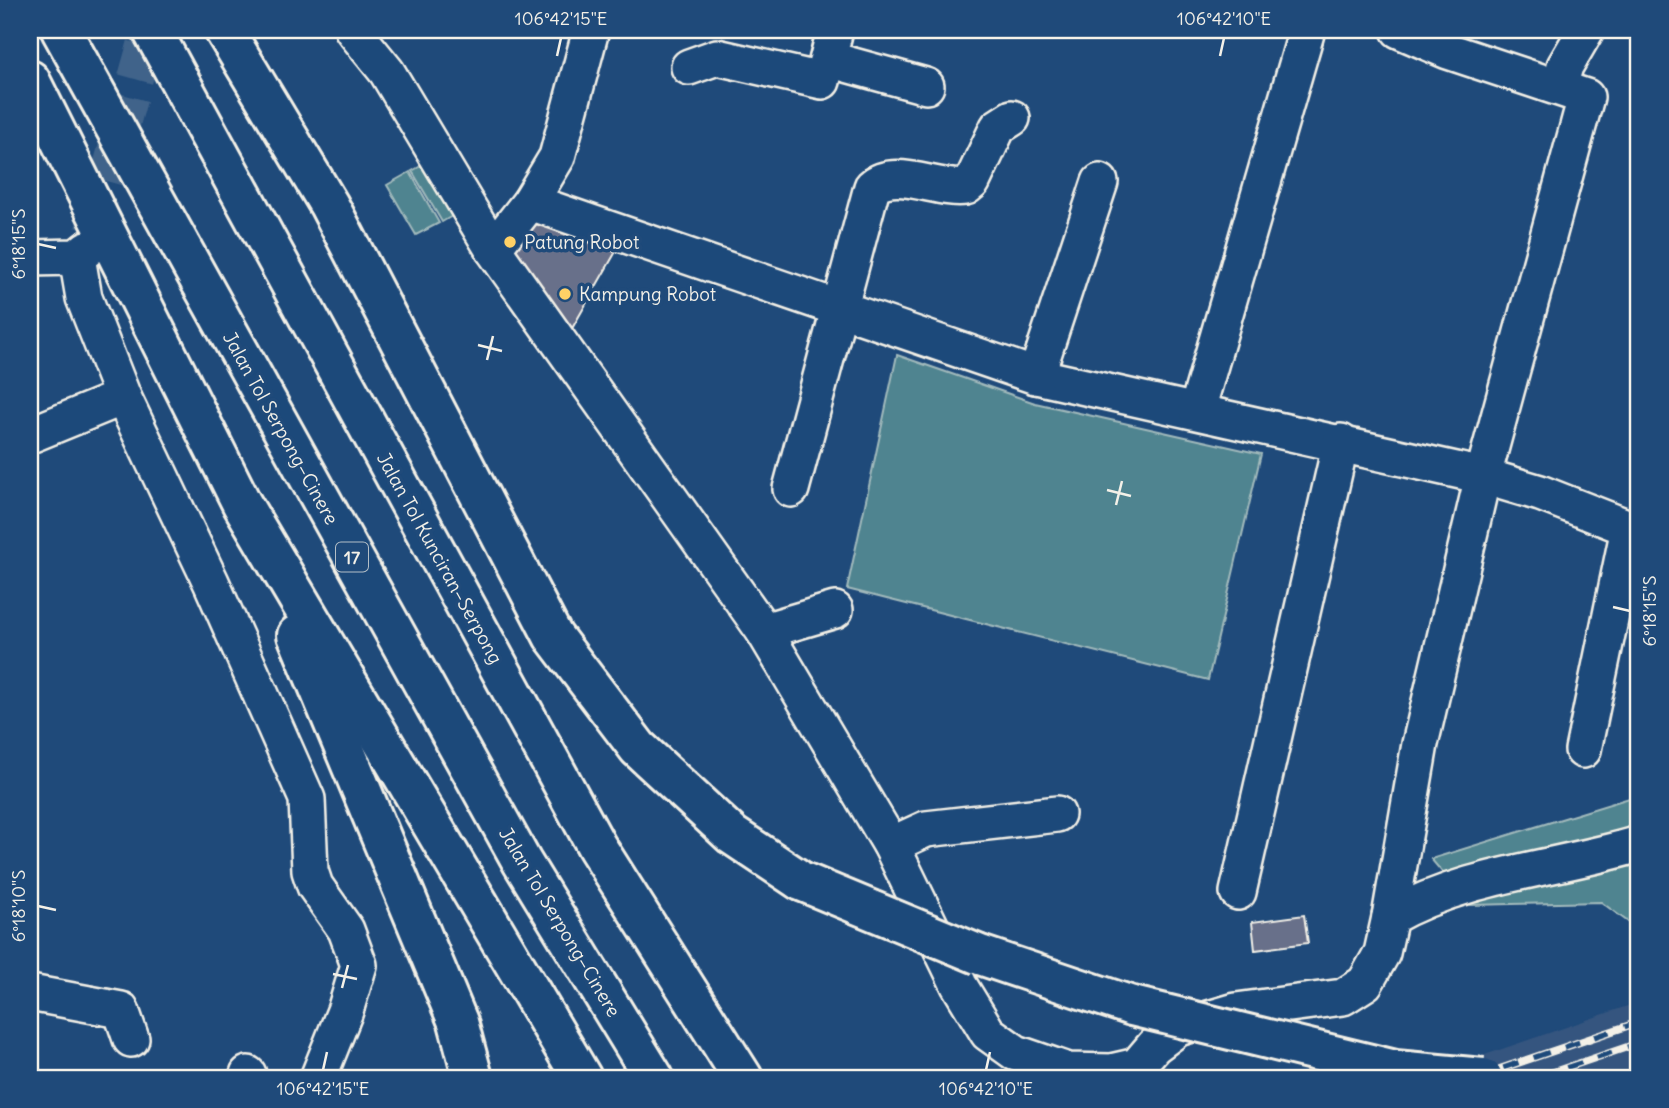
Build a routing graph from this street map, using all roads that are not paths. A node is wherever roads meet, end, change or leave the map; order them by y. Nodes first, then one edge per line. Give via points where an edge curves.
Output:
1 (61, 30) edge
2 (152, 30) edge
3 (224, 30) edge
4 (352, 30) edge
5 (591, 30) edge
6 (1307, 30) edge
7 (1399, 30) edge
8 (1586, 30) edge
9 (832, 44) edge
10 (689, 67) dead end
11 (30, 80) edge
12 (926, 86) dead end
13 (1559, 87) junction
14 (1012, 118) dead end
15 (1100, 183) dead end
16 (530, 202) junction
17 (493, 249) junction
18 (30, 258) edge
19 (839, 306) junction
20 (1036, 376) junction
21 (123, 397) junction
22 (1197, 410) junction
23 (30, 435) edge
24 (1341, 442) junction
25 (1483, 476) junction
26 (791, 489) dead end
27 (242, 503) junction
28 (1634, 528) edge
29 (835, 610) dead end
30 (764, 631) junction
31 (1583, 750) dead end
32 (1057, 814) dead end
33 (1639, 844) edge
34 (891, 845) junction
35 (1238, 892) dead end
36 (1390, 917) junction
37 (30, 993) edge
38 (131, 1039) dead end
39 (318, 1078) edge
40 (473, 1078) edge
41 (582, 1078) edge
42 (654, 1078) edge
43 (743, 1078) edge
44 (1483, 1078) edge

1 - 42 highway, Jalan Tol Serpong–Cinere / 17 via 522,862
2 - 43 highway, Jalan Tol Kunciran–Serpong via 597,847
3 - 44 highway, bridge via 329,205 553,636 638,748 732,835 801,881 980,955 1132,1006 1395,1070
4 - 17 street via 387,72
5 - 16 street via 557,157
6 - 22 street
7 - 13 street
8 - 13 street via 1565,66
9 - 10 street via 822,81 717,57
9 - 12 street
11 - 27 highway
13 - 25 street via 1586,97
14 - 19 street via 998,127 966,187 895,179 872,187
15 - 20 street
16 - 17 street
16 - 19 street
17 - 30 street
18 - 21 street via 82,253 84,298
19 - 20 street
19 - 26 street
20 - 22 street
21 - 23 street
21 - 39 street via 307,799 310,871 315,886 346,930 359,965
22 - 24 street
24 - 25 street
24 - 35 street
25 - 28 street
25 - 36 street via 1420,744
27 - 40 highway via 458,1022
27 - 41 highway
28 - 31 street
29 - 30 street
30 - 34 street
32 - 34 street via 926,829
33 - 36 street via 1488,879 1422,899
34 - 36 street via 959,985 988,1033 1016,1053 1068,1071 1111,1072 1137,1066 1178,1028 1236,1012 1343,997 1365,984 1382,953
37 - 38 street via 121,1010

